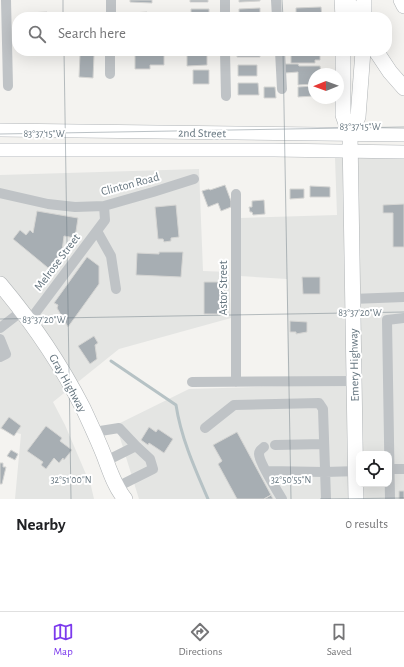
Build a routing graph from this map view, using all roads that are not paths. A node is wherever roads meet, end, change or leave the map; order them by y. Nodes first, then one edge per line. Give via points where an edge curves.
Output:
1 (6, 0) edge
2 (111, 0) edge
3 (224, 0) edge
4 (276, 0) edge
5 (342, 0) edge
6 (347, 0) edge
7 (364, 0) edge
8 (401, 0) edge
9 (404, 6) edge
10 (111, 12) edge
11 (225, 12) edge
12 (277, 12) edge
13 (343, 12) edge
14 (354, 12) edge
15 (364, 12) edge
16 (110, 56) edge
17 (226, 56) edge
18 (280, 56) edge
19 (343, 56) edge
20 (363, 56) edge
21 (379, 56) edge
22 (110, 74) dead end
23 (8, 86) dead end
24 (404, 88) edge
25 (282, 89) dead end
26 (226, 96) dead end
27 (0, 130) edge
28 (350, 135) junction
29 (404, 135) edge
30 (0, 150) edge
31 (350, 152) junction
32 (404, 152) edge
33 (194, 179) dead end
34 (0, 193) edge
35 (236, 194) dead end
36 (104, 206) junction
37 (97, 231) junction
38 (0, 284) edge
39 (116, 289) dead end
40 (404, 297) edge
41 (352, 299) junction
42 (26, 315) junction
43 (404, 318) edge
44 (0, 328) edge
45 (0, 339) edge
46 (0, 357) edge
47 (354, 381) junction
48 (192, 382) dead end
49 (236, 382) junction
50 (205, 428) dead end
51 (94, 432) junction
52 (275, 444) dead end
53 (324, 444) junction
54 (136, 446) junction
55 (264, 447) dead end
56 (356, 451) edge
57 (389, 451) edge
58 (106, 461) junction
59 (392, 469) edge
60 (404, 469) edge
61 (266, 471) junction
62 (356, 471) edge
63 (325, 472) junction
64 (356, 487) edge
65 (390, 487) edge
66 (119, 494) edge
67 (282, 499) edge
68 (326, 499) edge
69 (356, 499) edge
70 (390, 499) edge

1 - 23 street
2 - 10 street
3 - 11 street
4 - 12 street
5 - 13 highway
6 - 14 highway
7 - 15 highway
8 - 9 highway
16 - 22 street
17 - 26 street
18 - 25 street
19 - 28 highway, Emery Highway via 343,115
20 - 28 highway, Emery Highway via 358,117
21 - 24 highway
27 - 28 main road, 2nd Street
28 - 29 main road, 2nd Street
28 - 31 highway, Emery Highway
30 - 31 main road, 2nd Street
31 - 32 main road, 2nd Street
31 - 41 highway, Emery Highway
33 - 36 street, Clinton Road
34 - 36 street, Clinton Road via 48,204
35 - 49 street, Astor Street
36 - 37 street via 105,220
37 - 39 street, Melrose Street via 111,256
37 - 42 street, Melrose Street
38 - 42 highway, Gray Highway
40 - 41 street
41 - 47 highway, Emery Highway
42 - 44 street, Melrose Street
42 - 51 highway, Gray Highway via 60,366
43 - 57 street via 387,320
45 - 46 street via 6,354
47 - 49 street
47 - 56 highway, Emery Highway
48 - 49 street
50 - 53 street via 234,405 318,403 323,409
51 - 54 street via 119,428
51 - 58 highway, Gray Highway
52 - 53 street
53 - 63 street
54 - 58 street
54 - 66 street via 150,460 153,470
55 - 61 street via 259,454
58 - 66 highway, Gray Highway
59 - 60 street
61 - 63 street
61 - 67 street
62 - 63 street
63 - 68 street
64 - 69 highway, Emery Highway
65 - 70 street

